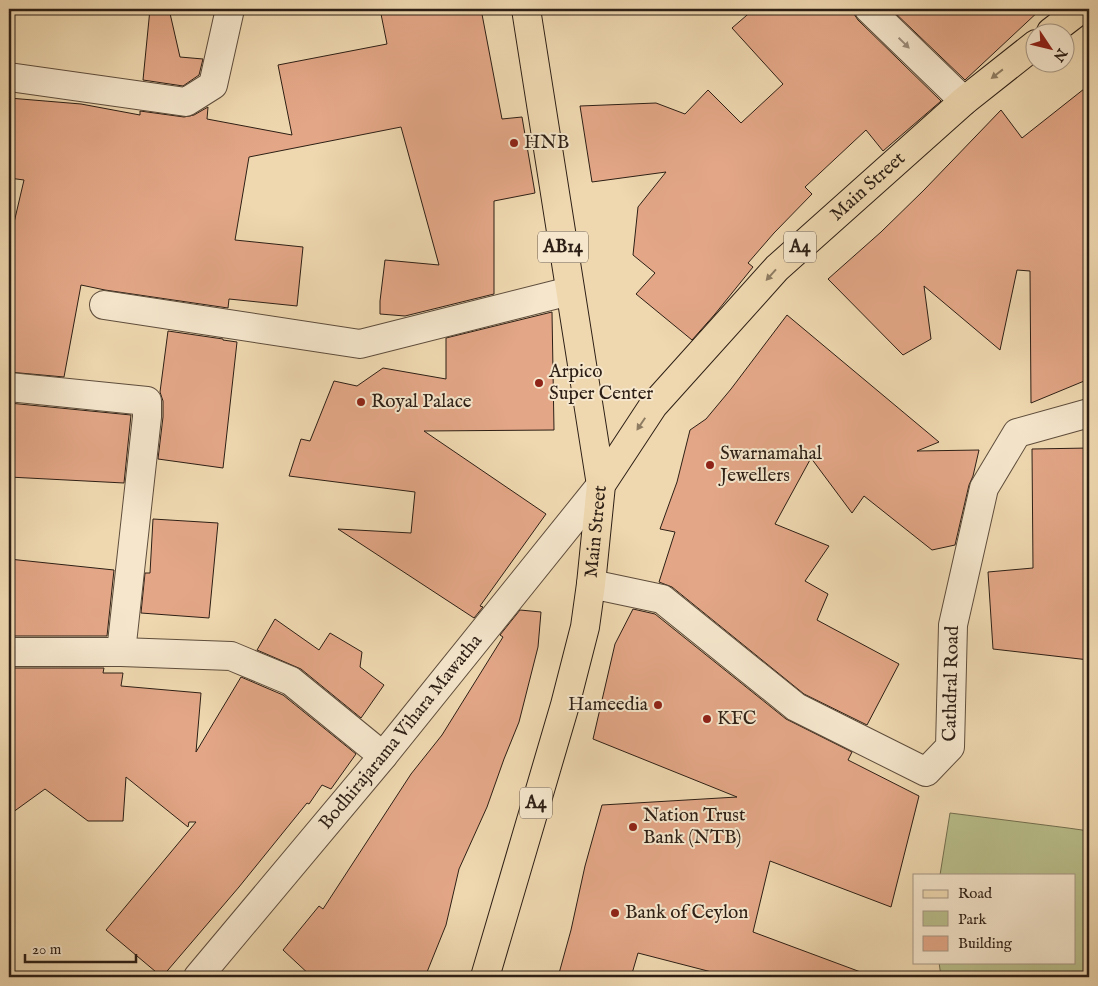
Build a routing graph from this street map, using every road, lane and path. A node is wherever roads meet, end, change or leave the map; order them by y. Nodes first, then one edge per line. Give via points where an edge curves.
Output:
1 (230, 9) edge
2 (526, 9) edge
3 (869, 9) edge
4 (1081, 9) edge
5 (1064, 22) edge
6 (1026, 52) edge
7 (9, 77) edge
8 (964, 101) junction
9 (570, 291) junction
10 (104, 305) dead end
11 (9, 387) edge
12 (1089, 413) edge
13 (600, 485) junction
14 (591, 584) junction
15 (9, 652) edge
16 (121, 652) junction
17 (383, 756) junction
18 (198, 977) edge
19 (485, 977) edge

1 - 7 street via 213,85 186,102
2 - 9 main road, AB14
3 -> 8 street
4 - 5 main road
6 -> 8 main road, Main Street / A4
8 -> 13 main road, Main Street / A4 via 777,268 654,406
9 - 10 street via 360,344
9 - 13 main road, AB14
11 - 16 street via 147,401
12 - 14 street, Cathdral Road via 1017,433 984,488 953,625 950,747 926,772 796,707 662,599
13 - 14 main road, Main Street / A4
13 - 17 street, Bodhirajarama Vihara Mawatha
14 - 19 main road, Main Street / A4 via 585,627 567,696
15 - 16 street
16 - 17 street via 231,656 291,681
17 - 18 street, Bodhirajarama Vihara Mawatha

